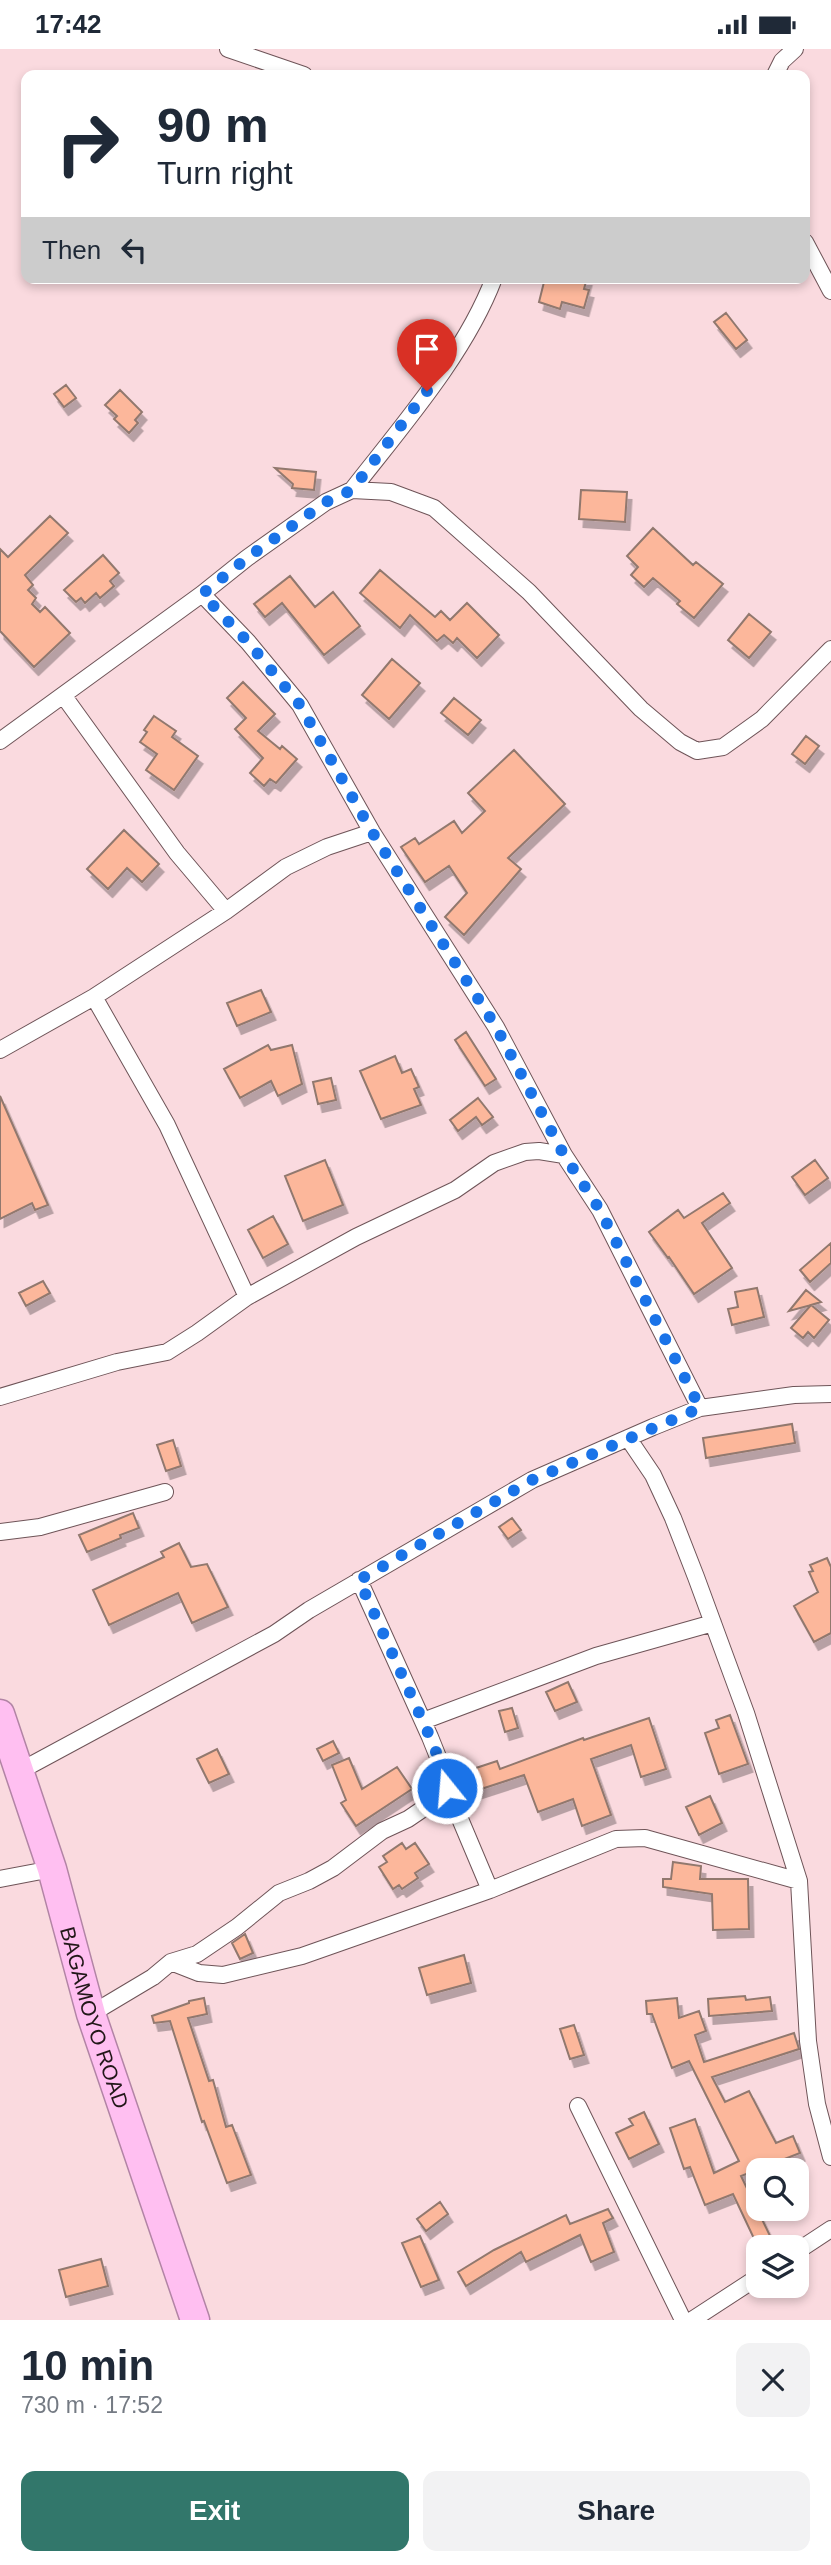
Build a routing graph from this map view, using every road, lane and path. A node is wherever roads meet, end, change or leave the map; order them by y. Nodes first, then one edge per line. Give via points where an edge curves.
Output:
1 (228, 49) edge
2 (795, 49) edge
3 (289, 70) edge
4 (778, 70) edge
5 (810, 251) edge
6 (492, 284) edge
7 (831, 291) edge
8 (352, 490) junction
9 (202, 594) junction
10 (831, 649) edge
11 (63, 695) junction
12 (0, 741) edge
13 (372, 832) junction
14 (226, 911) junction
15 (94, 997) junction
16 (0, 1050) edge
17 (564, 1155) junction
18 (247, 1297) junction
19 (831, 1394) edge
20 (0, 1397) edge
21 (700, 1408) junction
22 (628, 1438) junction
23 (165, 1492) dead end
24 (0, 1532) edge
25 (359, 1580) junction
26 (713, 1623) junction
27 (0, 1714) edge
28 (423, 1721) junction
29 (18, 1772) junction
30 (447, 1788) junction
31 (52, 1869) junction
32 (0, 1879) edge
33 (799, 1881) junction
34 (490, 1890) junction
35 (171, 1962) junction
36 (90, 2014) junction
37 (578, 2106) dead end
38 (831, 2157) edge
39 (831, 2229) edge
40 (809, 2243) edge
41 (746, 2285) edge
42 (195, 2320) edge
43 (683, 2320) edge
44 (692, 2320) edge

1 - 3 street
2 - 4 street
5 - 7 street
6 - 8 street via 453,355
8 - 9 street via 326,502
8 - 10 street via 391,492 434,508 529,592 642,709 696,751 723,747 762,719
9 - 11 street
9 - 13 street via 300,705
11 - 12 street
11 - 14 street via 177,853
13 - 14 street via 286,867
13 - 17 street via 496,1027
14 - 15 street
15 - 16 street
15 - 18 street via 167,1125
17 - 18 street via 539,1151 494,1163 455,1190 355,1237
17 - 21 street via 606,1221
18 - 20 street via 167,1352
19 - 21 street
21 - 22 street
22 - 25 street via 532,1480
22 - 26 street via 653,1475 673,1518
23 - 24 street via 40,1527
25 - 28 street
25 - 29 street via 274,1634
26 - 28 street via 596,1656
26 - 33 street
27 - 29 highway, BAGAMOYO ROAD
28 - 30 street
29 - 31 highway, BAGAMOYO ROAD
30 - 34 street
30 - 35 street via 334,1868 279,1893 197,1954
31 - 32 street
31 - 36 highway, BAGAMOYO ROAD
33 - 34 street via 645,1838 629,1838 616,1839
33 - 38 street via 808,2041
34 - 35 street via 302,1956 223,1975 199,1973
35 - 36 street
36 - 42 highway, BAGAMOYO ROAD
37 - 43 street
39 - 40 street
41 - 44 street

